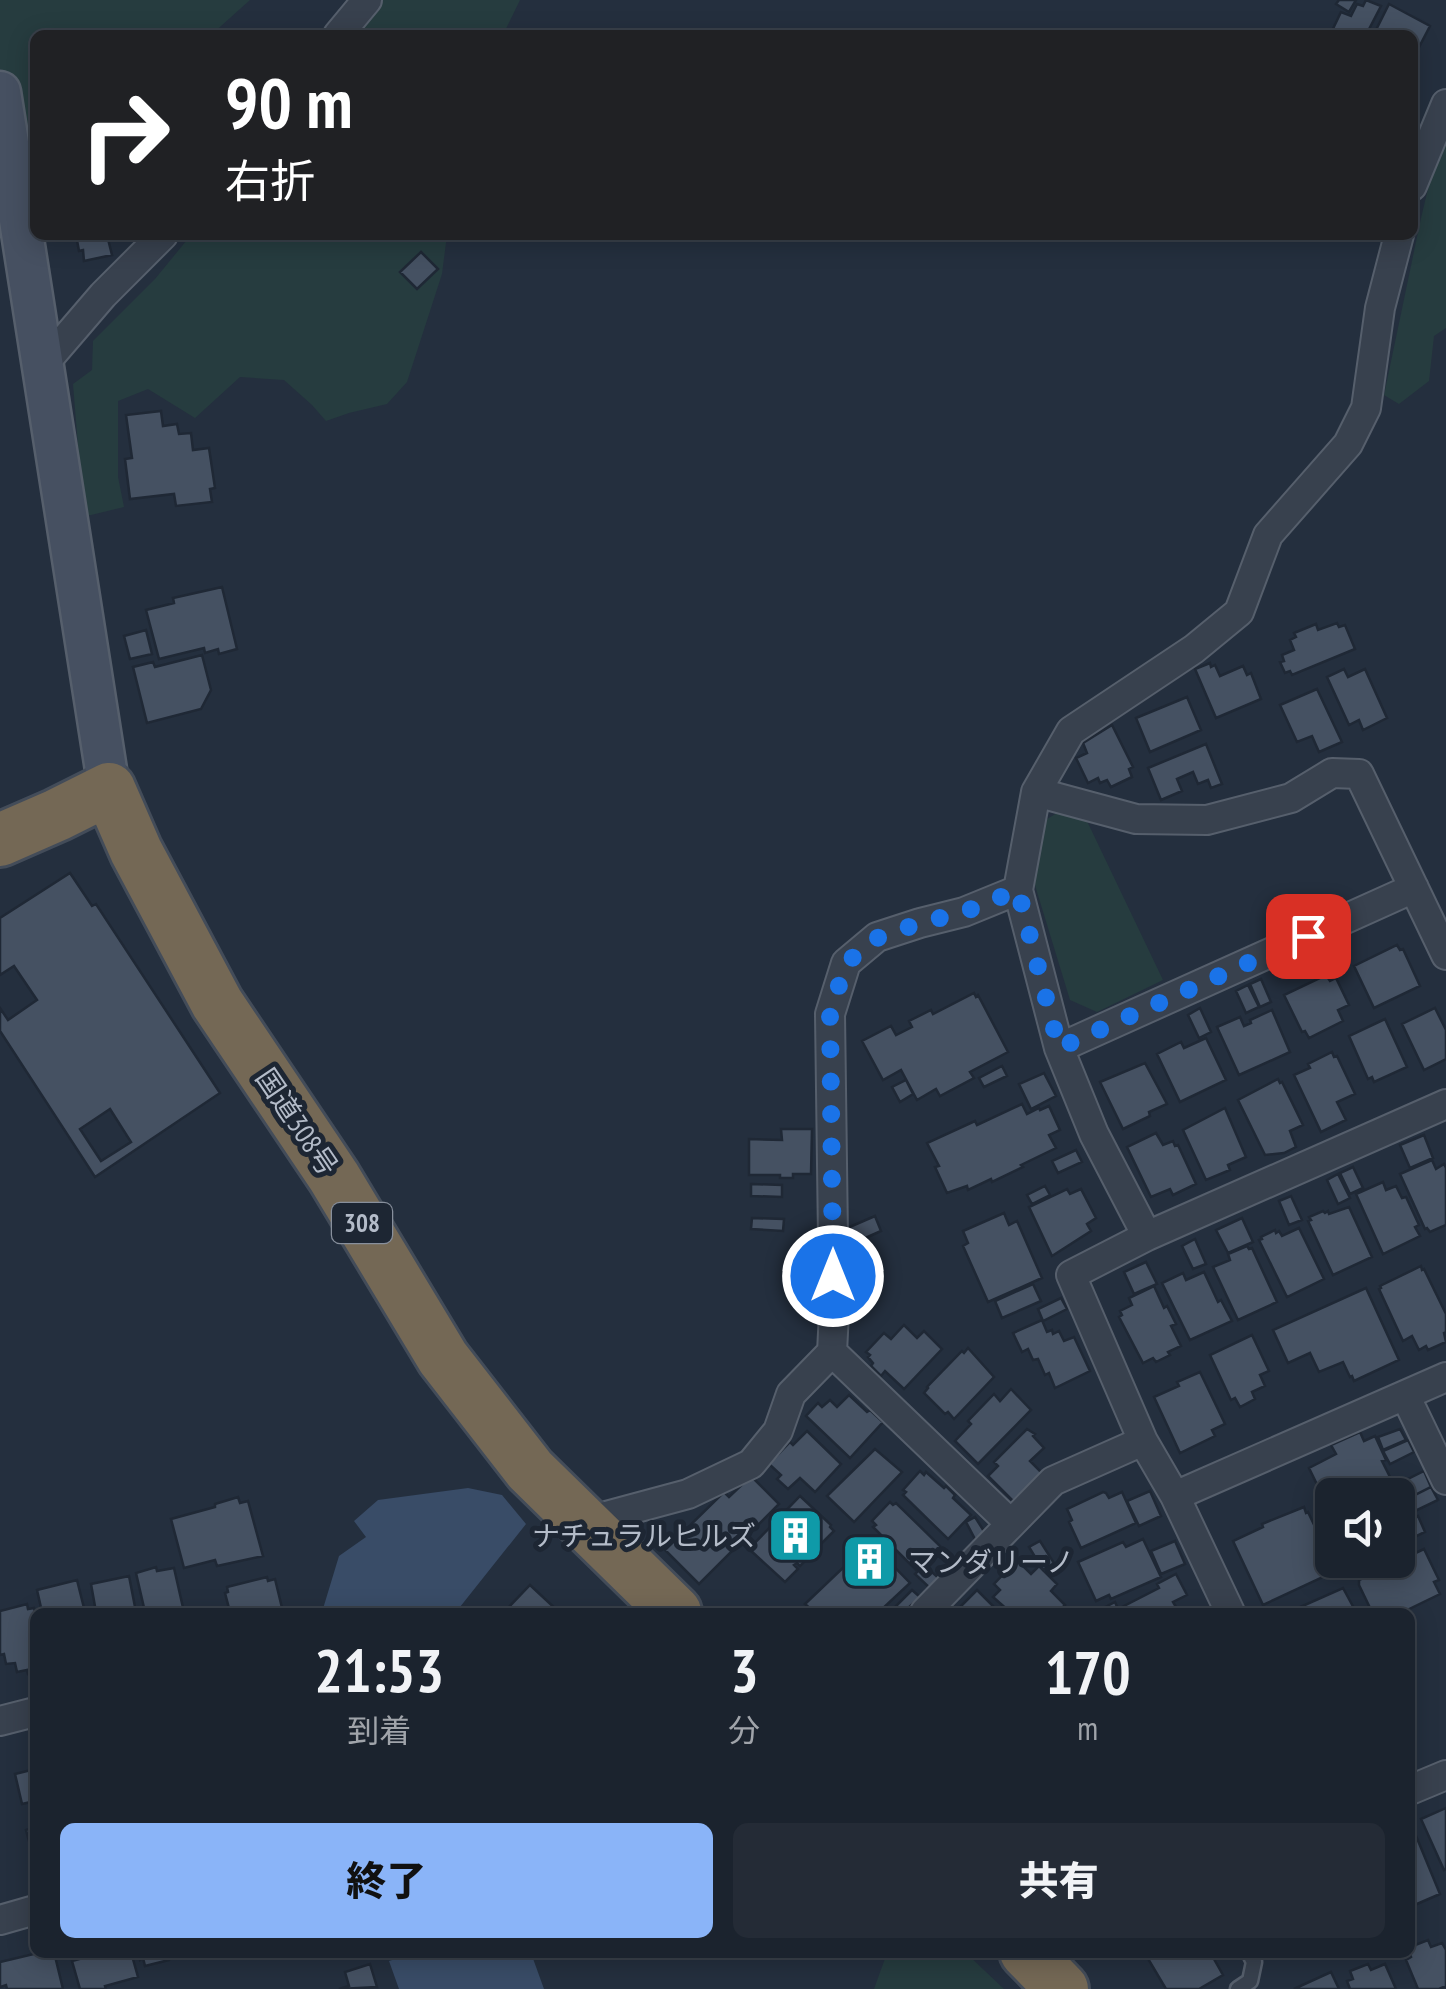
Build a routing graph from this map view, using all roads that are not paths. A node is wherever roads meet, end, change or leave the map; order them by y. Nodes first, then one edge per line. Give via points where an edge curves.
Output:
1 (367, 0) edge
2 (342, 30) edge
3 (0, 92) edge
4 (1446, 104) edge
5 (1418, 172) edge
6 (158, 240) edge
7 (1398, 240) edge
8 (42, 366) junction
9 (109, 789) junction
10 (1036, 792) junction
11 (0, 840) edge
12 (1414, 888) junction
13 (1018, 890) junction
14 (1446, 955) edge
15 (1059, 1048) junction
16 (1446, 1104) edge
17 (1148, 1236) junction
18 (832, 1352) junction
19 (1446, 1377) edge
20 (1404, 1395) junction
21 (1143, 1441) junction
22 (1446, 1480) edge
23 (1175, 1496) junction
24 (584, 1522) junction
25 (1010, 1523) junction
26 (671, 1608) edge
27 (929, 1608) edge
28 (1228, 1608) edge
29 (30, 1713) edge
30 (0, 1720) edge
31 (1446, 1775) edge
32 (1415, 1788) edge
33 (30, 1911) edge
34 (0, 1920) edge
35 (1032, 1958) edge
36 (1252, 1958) edge
37 (1062, 1989) edge
38 (1238, 1989) edge

1 - 2 street
3 - 8 street
4 - 5 street
6 - 8 street
7 - 10 street via 1366,408 1348,444 1268,534 1239,612 1070,731
8 - 9 street
9 - 11 highway
9 - 24 highway, 国道308号 / 308 via 217,1002 443,1358 530,1470
10 - 12 street via 1136,819 1207,820 1291,798 1332,772 1359,774
10 - 13 street
12 - 14 street
12 - 15 street
13 - 15 street
13 - 18 street via 877,938 846,963 830,1014
15 - 17 street via 1094,1134
16 - 17 street
17 - 21 street via 1071,1275
18 - 24 street via 791,1394 778,1431 750,1464 688,1494
18 - 25 street
19 - 20 street
20 - 22 street
20 - 23 street
21 - 23 street
21 - 25 street via 1053,1481
23 - 28 street
24 - 26 highway, 国道308号 / 308
25 - 27 street
29 - 30 street
31 - 32 street
33 - 34 street
35 - 37 highway
36 - 38 lane via 1250,1982

